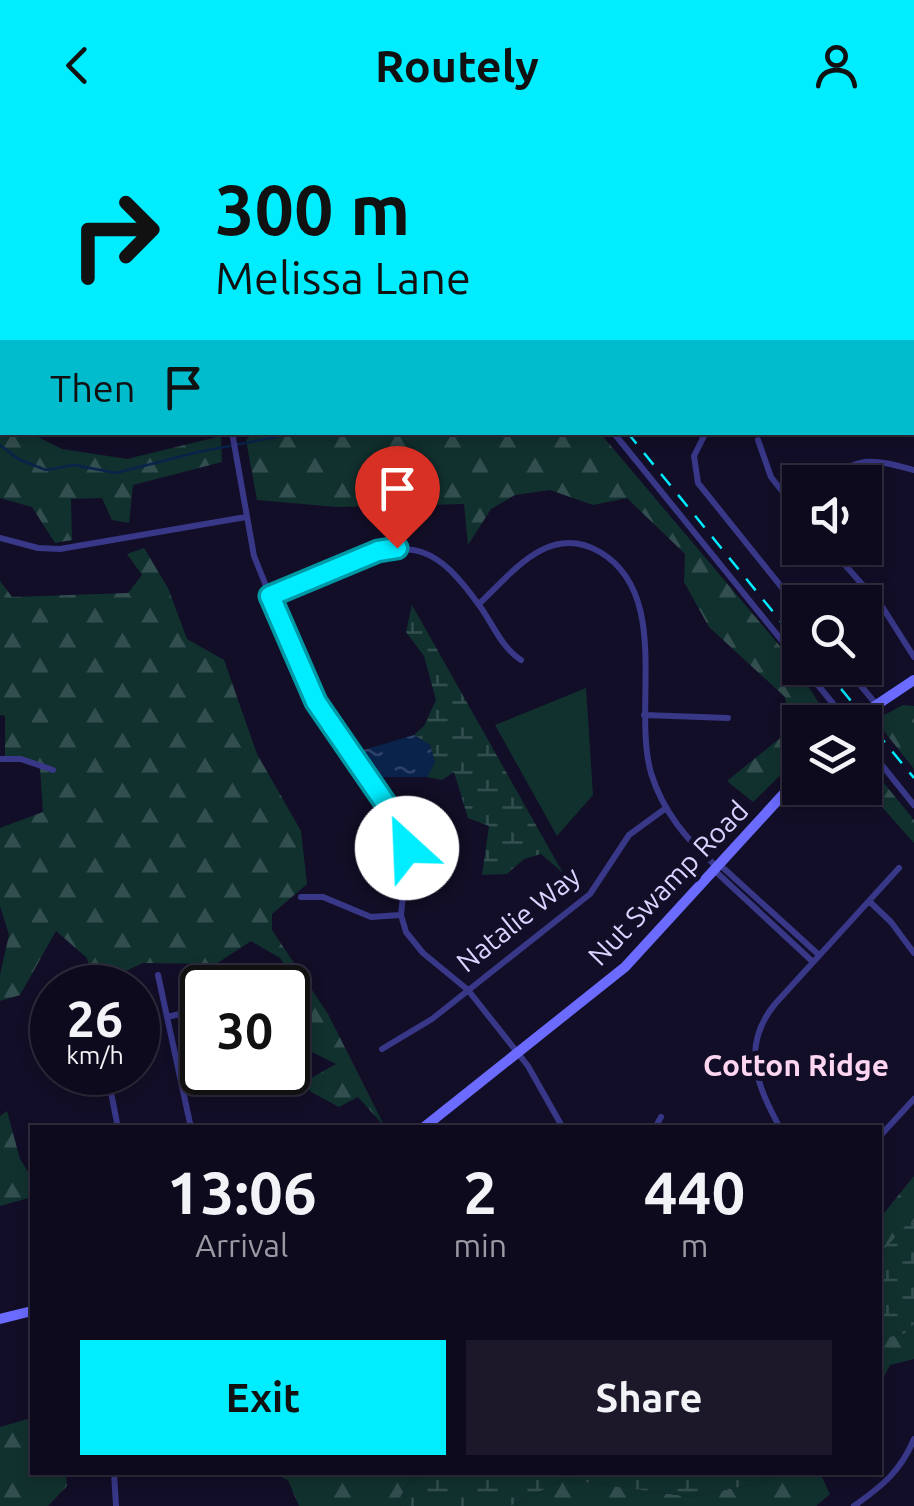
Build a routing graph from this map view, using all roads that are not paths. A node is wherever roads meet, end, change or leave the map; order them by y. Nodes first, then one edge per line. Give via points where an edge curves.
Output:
1 (232, 435) edge
2 (615, 435) edge
3 (704, 435) edge
4 (758, 440) dead end
5 (852, 465) edge
6 (914, 470) edge
7 (782, 490) edge
8 (246, 517) junction
9 (0, 538) edge
10 (845, 565) edge
11 (782, 587) edge
12 (270, 596) junction
13 (479, 604) junction
14 (782, 640) edge
15 (914, 657) edge
16 (520, 660) dead end
17 (914, 680) edge
18 (818, 685) edge
19 (860, 685) edge
20 (876, 704) joint
21 (835, 705) edge
22 (644, 715) junction
23 (728, 718) dead end
24 (0, 759) edge
25 (882, 765) edge
26 (53, 770) dead end
27 (782, 796) edge
28 (914, 805) edge
29 (666, 808) junction
30 (717, 867) junction
31 (899, 868) dead end
32 (301, 897) dead end
33 (869, 901) junction
34 (401, 915) junction
35 (914, 953) edge
36 (816, 958) junction
37 (160, 984) edge
38 (468, 990) junction
39 (180, 1014) edge
40 (167, 1017) junction
41 (382, 1049) dead end
42 (518, 1052) junction
43 (111, 1095) edge
44 (914, 1099) edge
45 (661, 1118) dead end
46 (117, 1125) edge
47 (191, 1125) edge
48 (427, 1125) edge
49 (561, 1125) edge
50 (657, 1125) edge
51 (779, 1125) edge
52 (882, 1134) edge
53 (30, 1312) edge
54 (0, 1320) edge
55 (914, 1439) edge
56 (114, 1475) edge
57 (116, 1506) edge
58 (854, 1506) edge

1 - 8 street
2 - 14 street
3 - 11 street via 694,456 697,480
4 - 7 street
5 - 6 street via 880,462
8 - 9 street via 60,548
8 - 12 street
10 - 15 street
12 - 13 street via 378,551 409,548 437,559
12 - 34 street via 316,702 403,832
13 - 16 street
13 - 22 street via 540,549 571,543 602,553 623,574 642,614
17 - 20 main road
18 - 21 street
19 - 20 street
22 - 23 street
22 - 29 street via 648,762
24 - 26 street
25 - 28 street
27 - 30 main road, Nut Swamp Road
29 - 30 street
29 - 38 street, Natalie Way via 629,835 590,894
30 - 36 street
30 - 42 main road, Nut Swamp Road via 624,968
31 - 33 street
32 - 34 street via 324,897 371,917
33 - 35 street
33 - 36 street
34 - 38 street via 418,949
36 - 51 street via 770,1010 756,1038 755,1073
37 - 40 street
38 - 41 street, Natalie Way
38 - 42 street
39 - 40 street
40 - 47 street
42 - 48 main road, Nut Swamp Road
42 - 49 street
43 - 46 street
44 - 52 street
45 - 50 street
53 - 54 main road
55 - 58 street via 892,1478
56 - 57 street

